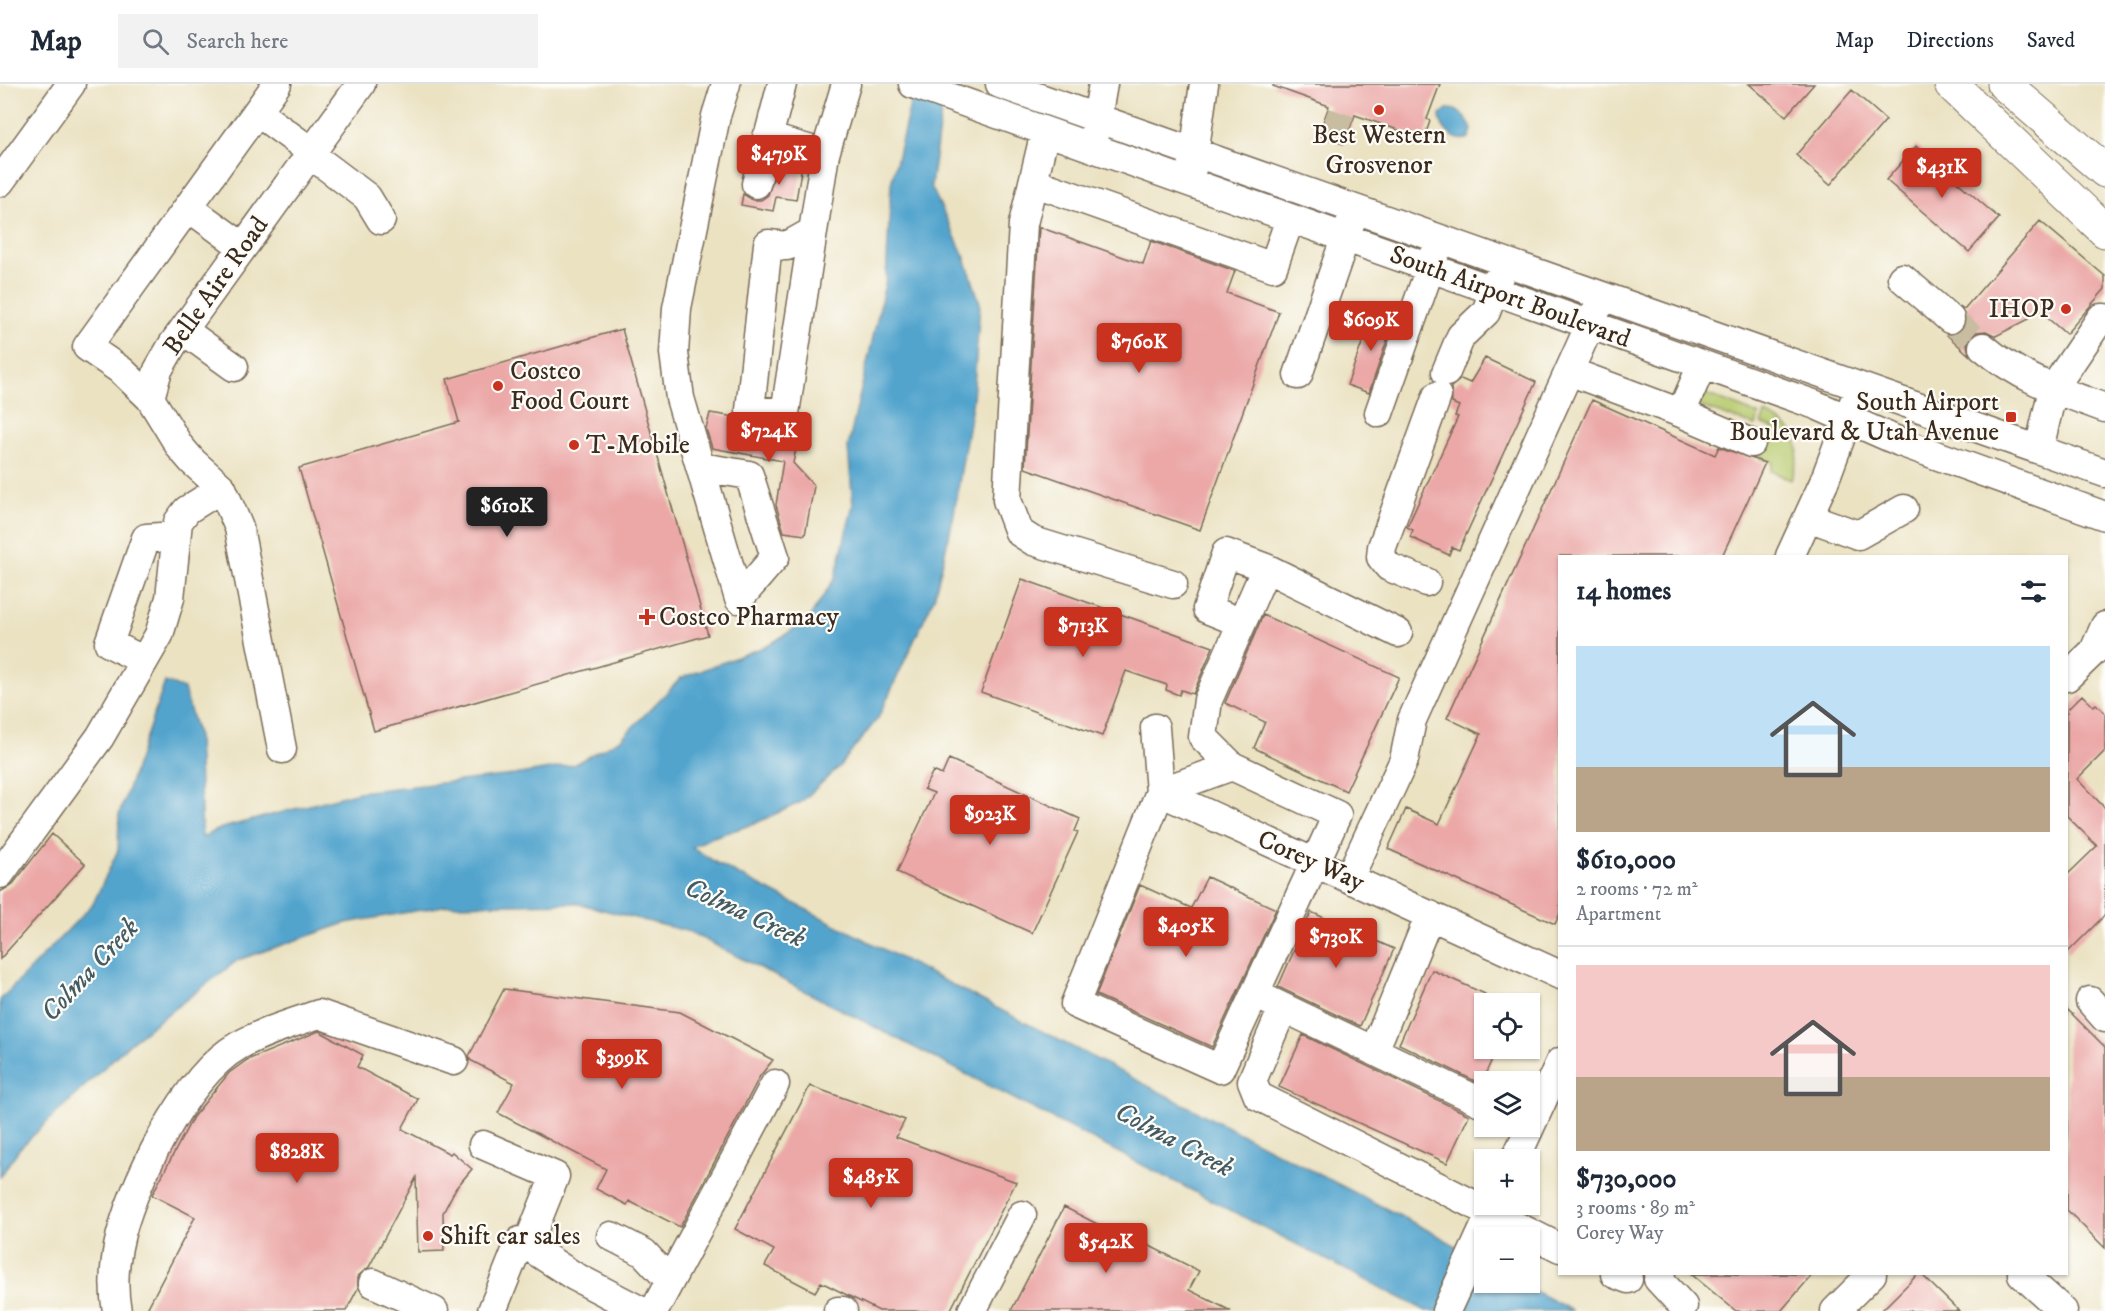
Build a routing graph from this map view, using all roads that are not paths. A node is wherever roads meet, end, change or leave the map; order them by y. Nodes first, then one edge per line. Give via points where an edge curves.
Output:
1 (71, 84) edge
2 (361, 84) edge
3 (726, 84) edge
4 (782, 84) edge
5 (846, 84) edge
6 (913, 84) edge
7 (1000, 84) edge
8 (1103, 84) edge
9 (1204, 84) edge
10 (1951, 84) edge
11 (2004, 84) edge
12 (274, 85) edge
13 (257, 112) junction
14 (1097, 118) junction
15 (1046, 132) junction
16 (767, 137) junction
17 (1092, 148) junction
18 (1195, 152) junction
19 (311, 153) junction
20 (825, 154) junction
21 (2105, 171) edge
22 (0, 182) edge
23 (1033, 182) junction
24 (1191, 183) junction
25 (756, 184) dead end
26 (188, 207) junction
27 (1355, 208) junction
28 (1290, 219) junction
29 (381, 220) dead end
30 (2105, 231) edge
31 (812, 232) junction
32 (1345, 238) junction
33 (1441, 238) junction
34 (243, 247) junction
35 (1505, 261) junction
36 (1430, 268) junction
37 (1902, 278) dead end
38 (1494, 291) junction
39 (1602, 296) junction
40 (2105, 318) edge
41 (1950, 319) tunnel mouth
42 (1592, 326) junction
43 (183, 330) junction
44 (1983, 347) tunnel mouth
45 (1702, 365) junction
46 (234, 367) dead end
47 (1571, 372) junction
48 (1298, 375) dead end
49 (1860, 386) junction
50 (2053, 389) junction
51 (150, 398) junction
52 (2105, 408) edge
53 (1379, 413) dead end
54 (1681, 413) junction
55 (1847, 419) junction
56 (1751, 442) dead end
57 (2039, 449) junction
58 (701, 467) dead end
59 (2105, 473) edge
60 (222, 488) junction
61 (1904, 509) dead end
62 (2105, 516) edge
63 (1808, 517) junction
64 (176, 536) junction
65 (1790, 555) edge
66 (1266, 568) junction
67 (1426, 582) dead end
68 (1173, 584) dead end
69 (1242, 623) junction
70 (2105, 626) edge
71 (1398, 633) dead end
72 (144, 661) junction
73 (2068, 676) edge
74 (1155, 728) dead end
75 (282, 749) dead end
76 (1232, 766) junction
77 (1160, 792) junction
78 (1314, 863) junction
79 (1, 870) edge
80 (1349, 878) junction
81 (1430, 915) junction
82 (1558, 974) edge
83 (1254, 994) junction
84 (1277, 1022) dead end
85 (1374, 1051) junction
86 (454, 1061) dead end
87 (1558, 1067) edge
88 (775, 1084) dead end
89 (1474, 1099) edge
90 (1540, 1116) edge
91 (483, 1145) dead end
92 (1474, 1201) edge
93 (1022, 1215) dead end
94 (1491, 1215) edge
95 (1502, 1215) edge
96 (611, 1236) dead end
97 (524, 1244) junction
98 (1558, 1247) edge
99 (1660, 1275) edge
100 (1871, 1275) edge
101 (2023, 1275) edge
102 (670, 1281) junction
103 (373, 1283) dead end
104 (1683, 1306) dead end
105 (641, 1310) edge
106 (117, 1311) edge
107 (434, 1311) edge
108 (492, 1311) edge
109 (838, 1311) edge
110 (843, 1311) edge
111 (972, 1311) edge
112 (1446, 1311) edge
113 (1835, 1311) edge
114 (2063, 1311) edge

1 - 22 street
2 - 19 street, Belle Aire Road
3 - 58 street via 716,116 675,328 676,376
4 - 16 street
5 - 20 street
6 - 15 street, South Airport Boulevard
7 - 14 street, South Airport Boulevard
8 - 14 street
9 - 18 street
10 - 30 highway
11 - 21 highway
12 - 13 street
13 - 19 street
13 - 26 street
14 - 17 street
14 - 18 street, South Airport Boulevard
15 - 17 street, South Airport Boulevard
15 - 23 street
16 - 20 street
16 - 25 street
17 - 24 street, South Airport Boulevard
18 - 24 street
18 - 27 street, South Airport Boulevard
19 - 29 street via 367,196
19 - 34 street, Belle Aire Road
20 - 31 street
23 - 28 street via 1273,267
23 - 68 street via 1023,224 1007,500 1018,531 1033,541
24 - 28 street, South Airport Boulevard
26 - 34 street
26 - 51 street via 87,347 122,371
27 - 32 street
27 - 33 street, South Airport Boulevard
28 - 32 street, South Airport Boulevard
31 - 31 street via 787,246 768,244 750,410 784,413
32 - 36 street, South Airport Boulevard
32 - 48 street
33 - 35 street, South Airport Boulevard
33 - 36 street
34 - 43 street, Belle Aire Road
35 - 38 street
35 - 39 street, South Airport Boulevard
36 - 38 street, South Airport Boulevard
36 - 53 street
37 - 41 street
38 - 42 street, South Airport Boulevard
38 - 67 street via 1486,312 1461,336 1382,547 1381,557 1389,567
39 - 42 street
39 - 49 street, South Airport Boulevard
40 - 50 street via 2100,318
42 - 45 street, South Airport Boulevard
42 - 47 street
43 - 46 street
43 - 51 street, Belle Aire Road via 165,356
44 - 50 street via 2006,367
45 - 54 street
45 - 55 street, South Airport Boulevard
47 - 54 street
47 - 80 street via 1412,720 1404,760
49 - 55 street
49 - 57 street, South Airport Boulevard
50 - 52 street
50 - 57 street
51 - 60 street via 186,455
54 - 56 street
55 - 62 street, South Airport Boulevard via 1899,442
55 - 63 street
57 - 59 street, South Airport Boulevard
60 - 64 street via 187,510 178,522
60 - 75 street via 239,528
61 - 63 street via 1858,535
63 - 65 street
64 - 72 street via 170,598 159,635
64 - 72 street via 146,538 108,643
66 - 69 street
66 - 69 street via 1226,553 1207,609
66 - 71 street
69 - 76 street via 1208,700 1203,737
70 - 73 street via 2094,651
72 - 79 street via 100,737
74 - 77 street
76 - 77 street
76 - 78 street via 1337,814
77 - 78 street, Corey Way
77 - 83 street via 1076,1004 1220,1069
78 - 80 street, Corey Way
78 - 83 street
80 - 81 street, Corey Way
81 - 82 street, Corey Way
81 - 85 street
83 - 85 street
84 - 92 street via 1252,1081 1258,1096
85 - 89 street
86 - 106 street via 319,1014 237,1046 208,1070 162,1135 118,1247 114,1295
87 - 90 street
88 - 102 street
91 - 97 street via 555,1176
93 - 111 street
94 - 112 street
95 - 98 street
96 - 102 street via 644,1252
97 - 105 street via 574,1276
97 - 108 street
99 - 104 street via 1658,1279
100 - 113 street
101 - 114 street
102 - 105 street
103 - 107 street
109 - 110 street

